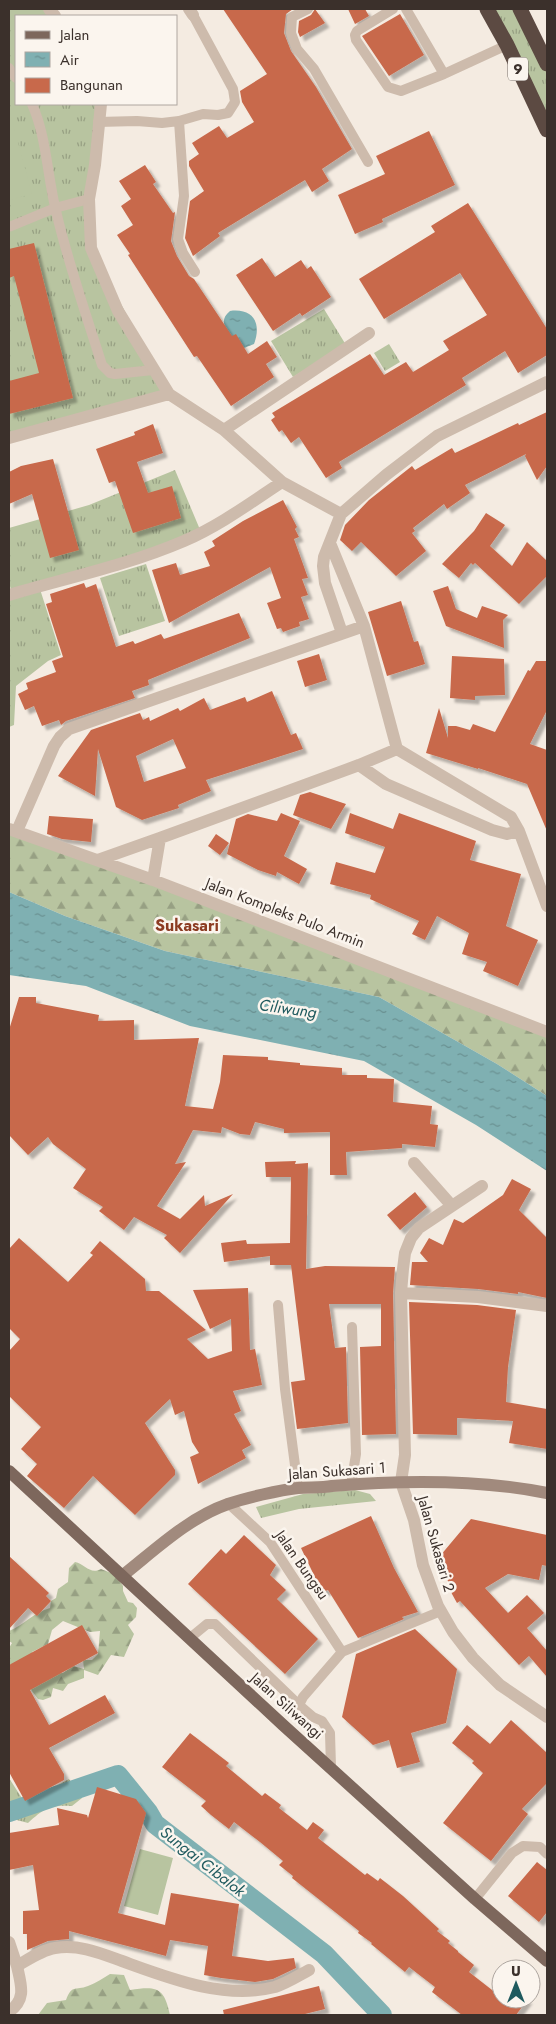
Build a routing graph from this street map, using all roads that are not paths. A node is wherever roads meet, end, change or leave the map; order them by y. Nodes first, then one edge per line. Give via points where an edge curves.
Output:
1 (308, 9) edge
2 (393, 9) edge
3 (406, 9) edge
4 (486, 9) edge
5 (520, 9) edge
6 (191, 12) edge
7 (507, 45) junction
8 (547, 64) edge
9 (444, 74) junction
10 (32, 105) edge
11 (101, 105) edge
12 (179, 121) junction
13 (98, 122) junction
14 (547, 130) edge
15 (368, 162) dead end
16 (89, 199) junction
17 (55, 208) junction
18 (9, 227) edge
19 (195, 272) dead end
20 (369, 333) dead end
21 (154, 370) junction
22 (547, 382) edge
23 (169, 394) junction
24 (224, 430) junction
25 (9, 438) edge
26 (282, 482) junction
27 (341, 514) junction
28 (330, 543) junction
29 (9, 595) edge
30 (364, 626) junction
31 (342, 633) junction
32 (397, 749) junction
33 (359, 765) junction
34 (13, 830) edge
35 (519, 831) junction
36 (160, 838) junction
37 (98, 860) junction
38 (153, 880) junction
39 (547, 906) edge
40 (547, 1032) edge
41 (414, 1163) dead end
42 (482, 1186) dead end
43 (452, 1206) junction
44 (401, 1294) junction
45 (278, 1305) dead end
46 (547, 1306) edge
47 (352, 1326) dead end
48 (11, 1477) edge
49 (401, 1482) junction
50 (351, 1485) junction
51 (298, 1488) junction
52 (547, 1494) edge
53 (228, 1503) junction
54 (122, 1576) junction
55 (441, 1612) junction
56 (190, 1638) junction
57 (342, 1652) junction
58 (300, 1705) junction
59 (547, 1717) edge
60 (331, 1767) junction
61 (547, 1854) edge
62 (475, 1899) junction
63 (9, 1942) edge
64 (547, 1961) edge
65 (17, 1966) junction
66 (309, 1970) dead end
67 (9, 2012) edge

1 - 15 lane via 292,17 291,33 297,49 314,69
2 - 9 lane via 355,35 388,87 401,91
3 - 9 lane
4 - 7 highway, 9
5 - 8 highway, 9
6 - 12 lane via 233,89 235,102 228,113 203,114
7 - 9 lane
7 - 14 highway, 9
10 - 17 lane via 40,121
11 - 13 street
12 - 13 lane
12 - 19 lane via 184,196 178,239
13 - 16 street
16 - 17 lane
16 - 21 street via 91,248 98,267 118,310
17 - 18 lane
17 - 21 lane via 102,364 110,373 116,374
20 - 24 street
21 - 23 street
22 - 27 street via 436,436
23 - 24 street
23 - 25 street
24 - 26 street
26 - 27 street
26 - 29 street via 219,524 185,540
27 - 28 street
28 - 30 street
28 - 31 street via 324,557 325,583
30 - 31 street
30 - 32 street
31 - 34 street via 70,730 54,746
32 - 33 street
32 - 35 street via 511,818
33 - 35 street via 386,784 492,830 507,834
33 - 36 street
34 - 37 street, Jalan Kompleks Pulo Armin
35 - 39 street
36 - 37 street
36 - 38 street
37 - 38 street, Jalan Kompleks Pulo Armin
38 - 40 street, Jalan Kompleks Pulo Armin
41 - 43 street
42 - 43 street
43 - 44 street via 419,1228 411,1238 405,1253
44 - 46 street via 478,1297
44 - 49 street via 405,1455
45 - 51 lane
47 - 50 lane via 356,1454
48 - 54 main road, Jalan Siliwangi
49 - 50 street, Jalan Sukasari 1
49 - 52 street, Jalan Sukasari 1 via 477,1484
49 - 55 street, Jalan Sukasari 2 via 414,1520 423,1565
50 - 51 street, Jalan Sukasari 1
51 - 53 street, Jalan Sukasari 1
53 - 54 street, Jalan Sukasari 1 via 183,1528
53 - 57 lane, Jalan Bungsu via 270,1542
54 - 56 main road, Jalan Siliwangi
55 - 57 lane
55 - 59 street, Jalan Sukasari 2 via 473,1658 493,1678
56 - 58 lane via 207,1624 215,1624
56 - 60 main road, Jalan Siliwangi
57 - 58 lane via 303,1697
58 - 60 lane via 322,1721 330,1734
60 - 62 main road, Jalan Siliwangi
61 - 62 lane via 540,1847 523,1846 512,1853
62 - 64 main road, Jalan Siliwangi
63 - 65 street
65 - 66 street via 54,1948 72,1946 90,1949 182,1982 238,1990 276,1986
65 - 67 street via 21,1998

